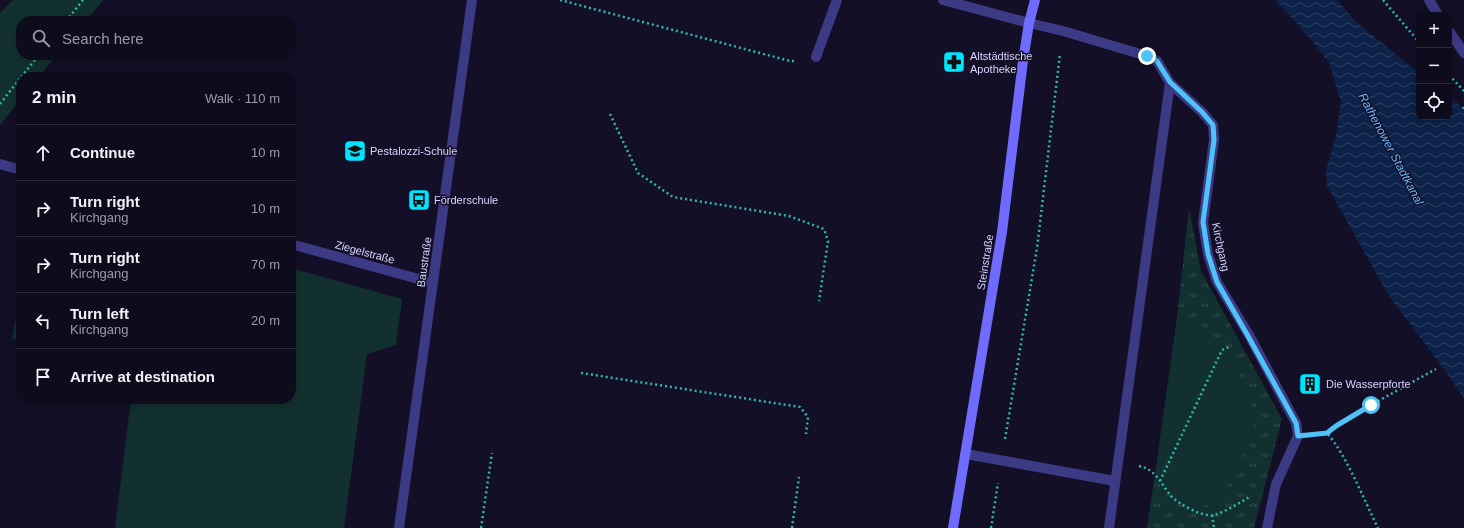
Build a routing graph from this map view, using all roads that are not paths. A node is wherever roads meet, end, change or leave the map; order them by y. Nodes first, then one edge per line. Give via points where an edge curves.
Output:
1 (472, 0) edge
2 (837, 0) edge
3 (943, 0) edge
4 (1035, 0) edge
5 (1429, 0) edge
6 (1436, 12) edge
7 (1029, 23) junction
8 (1452, 35) edge
9 (1464, 53) edge
10 (816, 57) road end
11 (1170, 82) junction
12 (0, 164) edge
13 (16, 169) edge
14 (296, 245) edge
15 (433, 283) junction
16 (966, 454) junction
17 (1115, 481) junction
18 (400, 528) edge
19 (952, 528) edge
20 (1109, 528) edge
21 (1267, 528) edge

1 - 15 street, Baustraße
2 - 10 street
3 - 7 street
4 - 7 main road, Steinstraße
5 - 6 street
7 - 11 street, Kirchgang via 1147,56 1157,61
7 - 16 main road, Steinstraße via 1002,232
8 - 9 street
11 - 17 street
11 - 21 street, Kirchgang via 1213,125 1214,140 1203,222 1208,254 1217,282 1296,423 1298,436 1276,484
12 - 13 street
14 - 15 street, Ziegelstraße
15 - 18 street, Baustraße
16 - 17 street
16 - 19 main road, Steinstraße
17 - 20 street

